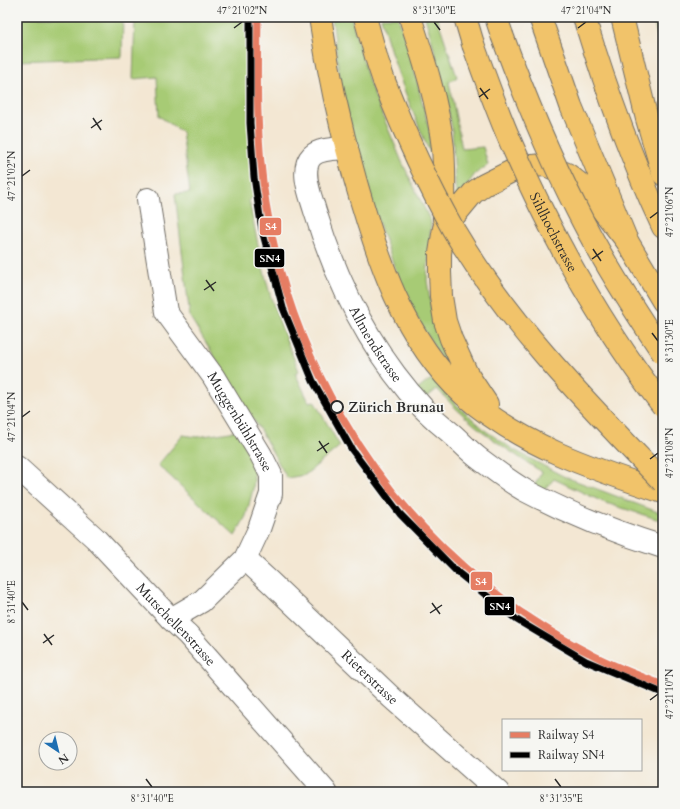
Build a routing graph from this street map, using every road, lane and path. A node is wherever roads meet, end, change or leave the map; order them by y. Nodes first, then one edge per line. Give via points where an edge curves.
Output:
1 (320, 17) edge
2 (365, 17) edge
3 (410, 17) edge
4 (465, 17) edge
5 (540, 17) edge
6 (584, 17) edge
7 (622, 17) edge
8 (499, 26) edge
9 (346, 148) junction
10 (663, 174) edge
11 (148, 199) dead end
12 (663, 227) edge
13 (444, 228) junction
14 (627, 241) junction
15 (663, 301) edge
16 (663, 353) edge
17 (663, 406) edge
18 (504, 425) junction
19 (17, 468) edge
20 (659, 485) edge
21 (663, 547) edge
22 (245, 559) junction
23 (171, 619) junction
24 (326, 792) edge
25 (498, 792) edge

1 - 9 main road via 331,84
2 - 20 main road, bridge via 384,81 404,132 427,181 480,271 562,376
3 - 13 main road via 432,90 443,148
4 - 17 main road, Sihlhochstrasse, bridge via 490,91 541,208 594,304
5 - 14 main road via 571,106
6 - 12 main road via 621,130
7 - 10 main road
8 - 16 main road, Sihlhochstrasse, bridge via 533,115 577,212 604,261
9 - 18 main road via 374,242 402,311 415,334 449,380
9 - 21 street, Allmendstrasse via 324,150 311,157 306,174 308,187 335,269 355,312 382,359 423,408 480,460 525,490 579,515
11 - 22 street, Muggenbühlstrasse via 166,312 213,376 271,475 271,494
13 - 14 main road via 473,193 484,185 520,168 545,165 567,174 586,189
13 - 18 main road via 440,253 441,296 445,321 459,357 479,394
14 - 15 main road
18 - 20 main road via 540,446 584,466
19 - 23 street, Mutschellenstrasse via 95,538
22 - 23 street, Muggenbühlstrasse via 202,601
22 - 25 street, Rieterstrasse via 392,698
23 - 24 street, Mutschellenstrasse

